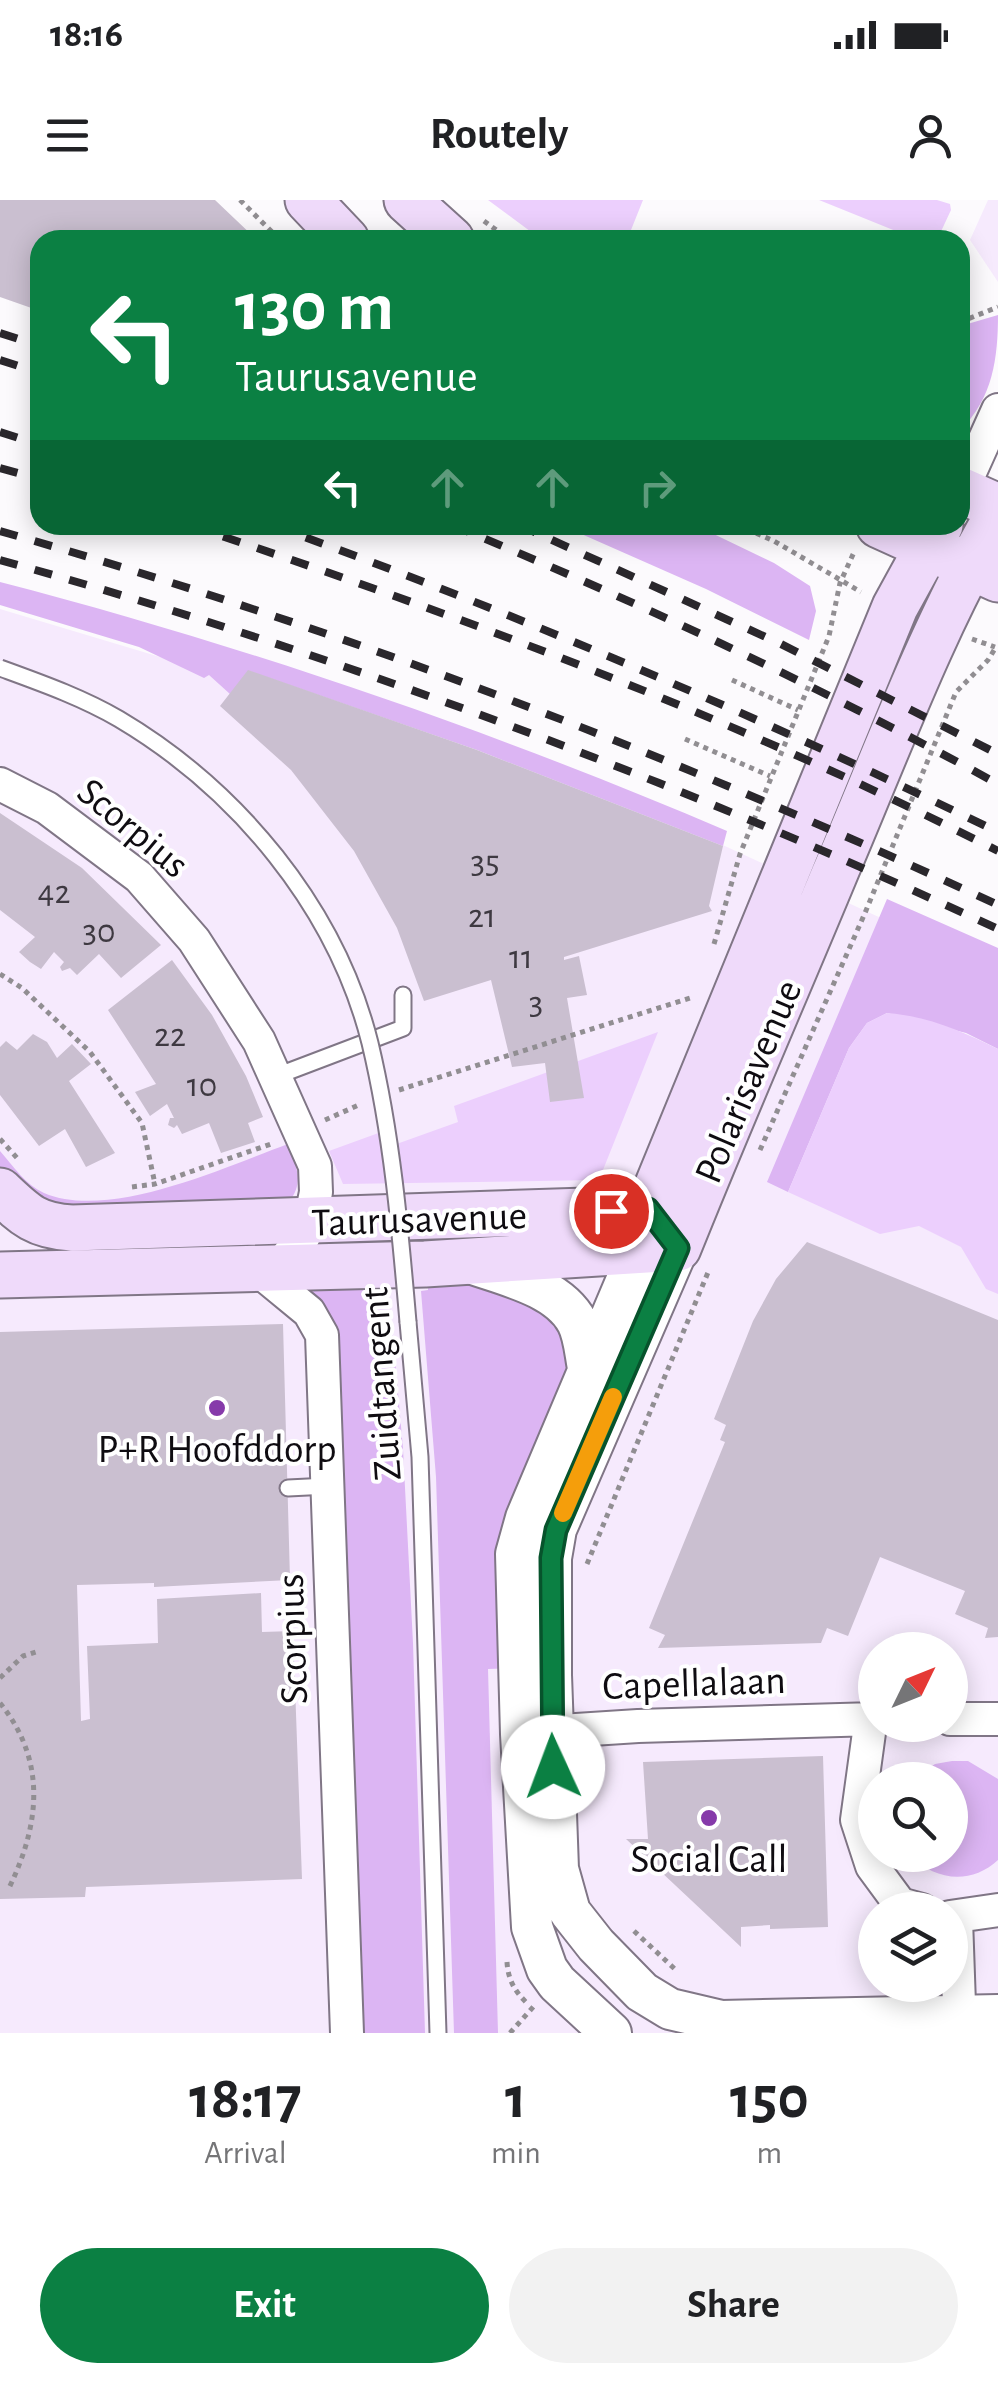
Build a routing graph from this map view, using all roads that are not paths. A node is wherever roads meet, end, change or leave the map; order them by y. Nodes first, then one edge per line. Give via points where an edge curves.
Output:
1 (308, 200) edge
2 (407, 200) edge
3 (336, 230) edge
4 (440, 230) edge
5 (998, 410) edge
6 (970, 489) edge
7 (970, 531) edge
8 (945, 535) edge
9 (983, 572) edge
10 (0, 668) edge
11 (0, 784) edge
12 (404, 996) dead end
13 (274, 1076) junction
14 (11, 1178) edge
15 (310, 1222) junction
16 (669, 1243) junction
17 (465, 1262) junction
18 (267, 1270) junction
19 (0, 1276) edge
20 (588, 1368) junction
21 (328, 1486) junction
22 (288, 1488) dead end
23 (858, 1719) edge
24 (968, 1719) edge
25 (998, 1719) edge
26 (536, 1733) junction
27 (869, 1742) edge
28 (891, 1892) edge
29 (998, 1910) edge
30 (968, 1915) edge
31 (671, 2007) edge
32 (972, 2021) edge
33 (347, 2033) edge
34 (438, 2033) edge
35 (611, 2033) edge

1 - 3 main road
2 - 4 main road
5 - 6 street
7 - 9 main road
8 - 16 main road, Polarisavenue via 895,607
9 - 16 main road, Polarisavenue via 912,688
10 - 34 lane, Zuidtangent, bridge via 85,701 200,774 299,886 338,956 369,1040 397,1185 420,1458
11 - 13 street, Scorpius via 47,808 139,877 194,940
12 - 13 lane via 403,1028
13 - 15 street, Scorpius via 314,1166
14 - 15 main road, Taurusavenue via 21,1212 44,1226
15 - 16 main road, Taurusavenue
15 - 18 street, Scorpius
16 - 17 main road, Taurusavenue
16 - 20 street, Polarisavenue
16 - 26 street, Polarisavenue via 556,1530
17 - 18 main road, Taurusavenue
17 - 20 street, Taurusavenue via 542,1290 570,1311 580,1326
18 - 19 main road, Taurusavenue
18 - 21 street, Scorpius via 322,1335
20 - 26 street, Polarisavenue via 516,1554
21 - 22 lane
21 - 33 street, Scorpius
23 - 26 street, Capellalaan
24 - 25 street
26 - 31 street, Polarisavenue via 570,1912 642,1992
26 - 35 street, Polarisavenue via 532,1926 558,1984
27 - 28 street, Capellalaan via 856,1820 872,1866
29 - 30 street
31 - 32 street, Polarisavenue via 720,2021

